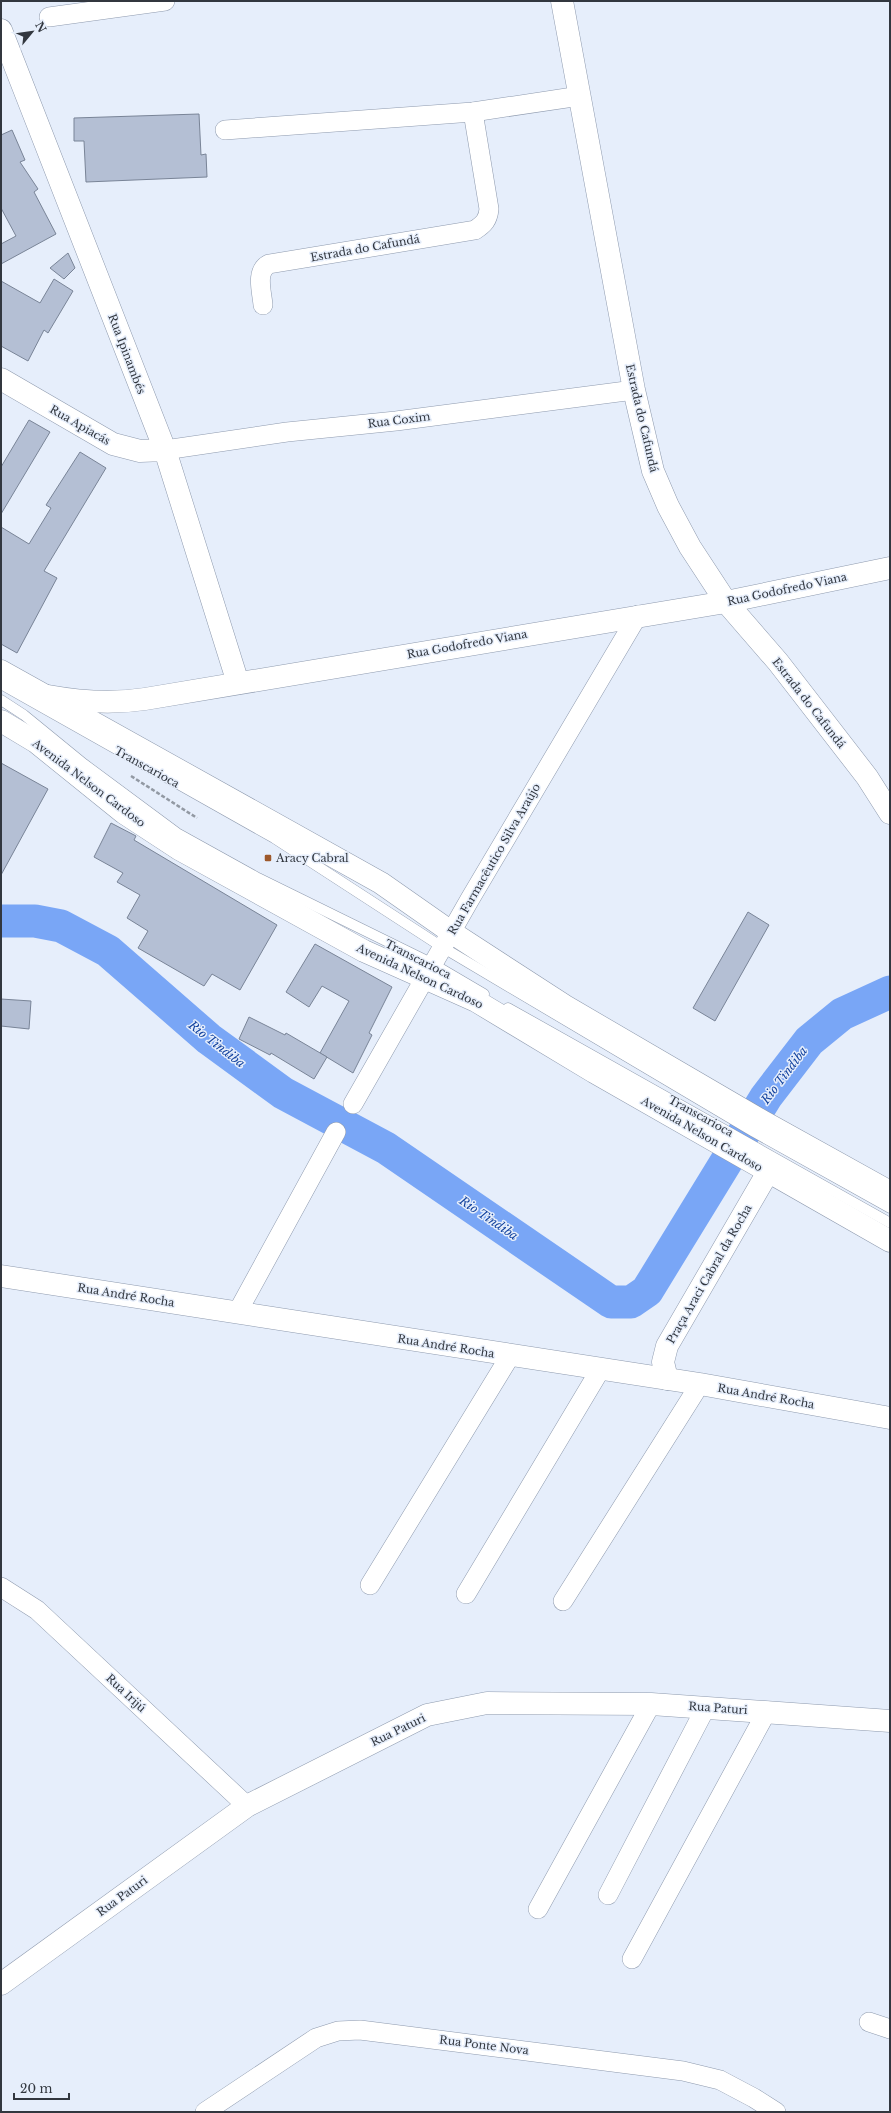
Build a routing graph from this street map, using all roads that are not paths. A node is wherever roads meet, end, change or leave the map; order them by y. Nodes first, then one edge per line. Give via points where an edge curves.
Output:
1 (164, 1) edge
2 (562, 1) edge
3 (117, 4) edge
4 (49, 17) dead end
5 (1, 30) edge
6 (580, 96) junction
7 (473, 112) junction
8 (225, 130) dead end
9 (263, 305) dead end
10 (1, 379) edge
11 (634, 390) junction
12 (165, 450) junction
13 (890, 568) edge
14 (726, 602) junction
15 (638, 615) junction
16 (1, 671) edge
17 (238, 683) junction
18 (1, 684) edge
19 (43, 695) junction
20 (1, 700) edge
21 (1, 721) edge
22 (890, 813) edge
23 (447, 940) junction
24 (429, 971) junction
25 (353, 1104) dead end
26 (750, 1122) junction
27 (336, 1132) dead end
28 (736, 1145) junction
29 (768, 1172) junction
30 (890, 1192) edge
31 (890, 1208) edge
32 (890, 1223) edge
33 (890, 1241) edge
34 (1, 1276) edge
35 (237, 1313) junction
36 (510, 1356) junction
37 (600, 1370) junction
38 (667, 1380) junction
39 (700, 1384) junction
40 (890, 1418) edge
41 (370, 1585) dead end
42 (1, 1587) edge
43 (466, 1594) dead end
44 (563, 1601) dead end
45 (651, 1704) junction
46 (706, 1707) junction
47 (767, 1711) junction
48 (890, 1721) edge
49 (247, 1806) junction
50 (608, 1895) dead end
51 (538, 1909) dead end
52 (632, 1959) dead end
53 (1, 1984) edge
54 (869, 2022) dead end
55 (890, 2029) edge
56 (205, 2112) edge
57 (776, 2112) edge

1 - 3 street
2 - 6 main road, Estrada do Cafundá
3 - 4 street
5 - 12 main road, Rua Ipinambés
6 - 7 street
6 - 11 main road, Estrada do Cafundá
7 - 8 street
7 - 9 street, Estrada do Cafundá via 489,209 488,218 483,225 475,230 269,264 263,267 261,272
10 - 12 main road, Rua Apiacás via 113,444 140,451
11 - 12 street, Rua Coxim via 396,421 287,432
11 - 14 main road, Estrada do Cafundá via 653,471 668,506 690,547
12 - 17 main road, Rua Ipinambés
13 - 14 main road, Rua Godofredo Viana
14 - 15 main road, Rua Godofredo Viana
14 - 22 main road, Estrada do Cafundá via 783,668 867,777
15 - 17 main road, Rua Godofredo Viana
15 - 23 street, Rua Farmacêutico Silva Araújo
16 - 19 main road
17 - 19 main road, Rua Godofredo Viana via 120,702 74,701
18 - 23 lane, Transcarioca via 274,838
19 - 23 main road via 272,820 374,879
20 - 24 lane, Transcarioca via 177,833
21 - 24 main road, Avenida Nelson Cardoso via 36,742 124,813 179,849 364,951
23 - 24 street, Rua Farmacêutico Silva Araújo
23 - 26 main road via 565,1006
24 - 25 street, Rua Farmacêutico Silva Araújo
24 - 28 main road, Avenida Nelson Cardoso via 594,1072
26 - 30 main road
26 - 31 lane
27 - 35 street
28 - 29 main road, Avenida Nelson Cardoso
28 - 32 lane, Transcarioca
29 - 33 main road, Avenida Nelson Cardoso
29 - 38 main road, Praça Araci Cabral da Rocha via 667,1346 663,1362
34 - 35 main road, Rua André Rocha
35 - 36 main road, Rua André Rocha
36 - 37 main road, Rua André Rocha
36 - 41 street
37 - 38 main road, Rua André Rocha
37 - 43 street
38 - 39 main road, Rua André Rocha
39 - 40 main road, Rua André Rocha
39 - 44 street
42 - 49 street, Rua Irijú via 38,1610
45 - 46 main road, Rua Paturi
45 - 49 main road, Rua Paturi via 487,1703 427,1716
45 - 51 street
46 - 47 main road, Rua Paturi
46 - 50 street
47 - 48 main road, Rua Paturi
47 - 52 street
49 - 53 main road, Rua Paturi
54 - 55 street
56 - 57 street, Rua Ponte Nova via 316,2038 338,2031 360,2030 683,2071 720,2080

